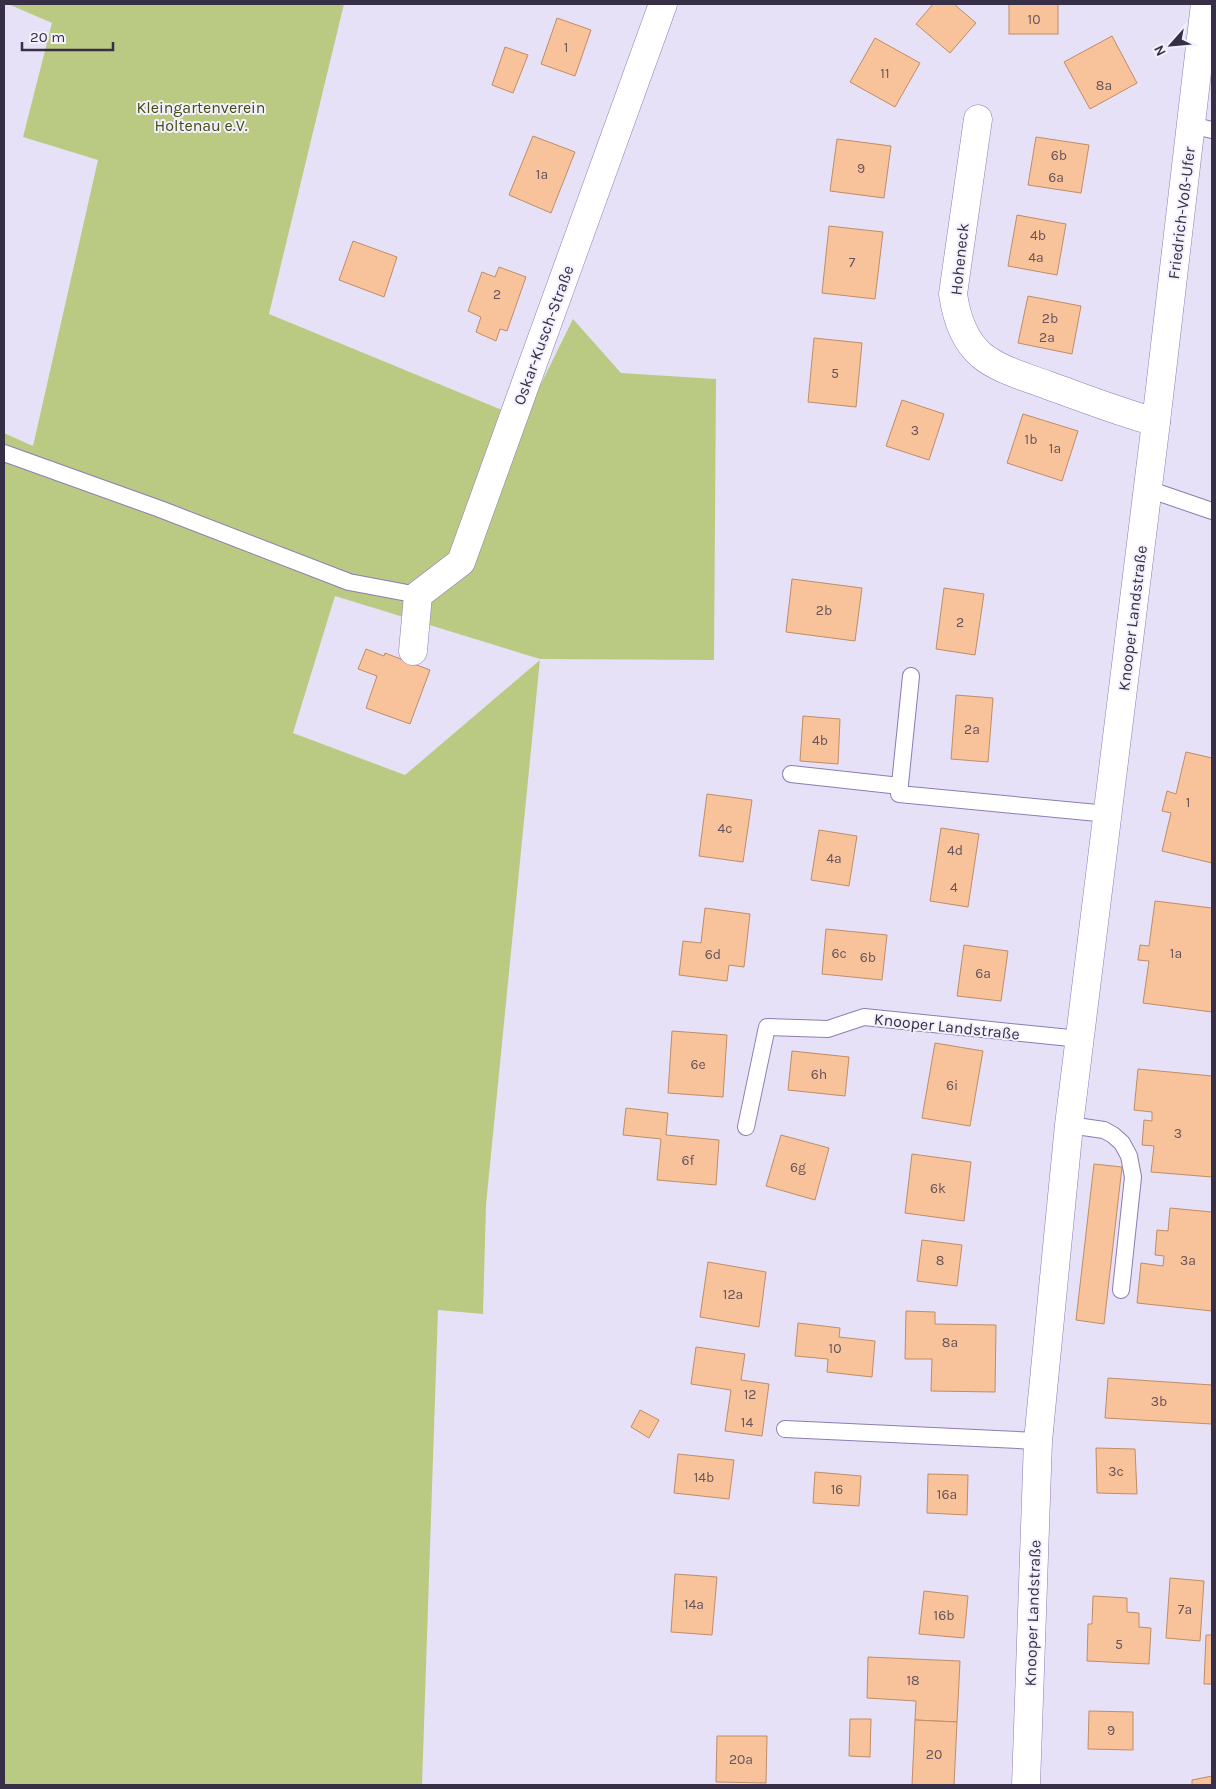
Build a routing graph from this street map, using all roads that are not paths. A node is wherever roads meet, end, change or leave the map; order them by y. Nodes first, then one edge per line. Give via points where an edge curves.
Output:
1 (663, 4) edge
2 (1205, 4) edge
3 (978, 119) dead end
4 (1202, 127) edge
5 (1156, 422) junction
6 (4, 453) edge
7 (1148, 490) junction
8 (1212, 512) edge
9 (418, 595) junction
10 (412, 651) dead end
11 (911, 676) dead end
12 (791, 774) dead end
13 (900, 786) junction
14 (1108, 814) junction
15 (1080, 1039) junction
16 (1069, 1125) junction
17 (746, 1127) dead end
18 (1121, 1290) dead end
19 (785, 1429) dead end
20 (1038, 1441) junction
21 (1026, 1785) edge

1 - 9 street, Oskar-Kusch-Straße via 461,562
2 - 4 street, Friedrich-Voß-Ufer
3 - 5 street, Hoheneck via 952,294 956,314 967,336 981,355 1005,369
4 - 5 street, Friedrich-Voß-Ufer
5 - 7 street, Knooper Landstraße
6 - 9 lane via 348,582
7 - 8 lane
7 - 14 street, Knooper Landstraße
9 - 10 street
11 - 13 lane
12 - 13 lane
13 - 14 lane via 899,794
14 - 15 street, Knooper Landstraße
15 - 16 street, Knooper Landstraße
15 - 17 lane, Knooper Landstraße via 864,1017 828,1029 767,1027
16 - 18 lane via 1113,1134 1129,1156 1133,1177
16 - 20 street, Knooper Landstraße
19 - 20 lane
20 - 21 street, Knooper Landstraße

